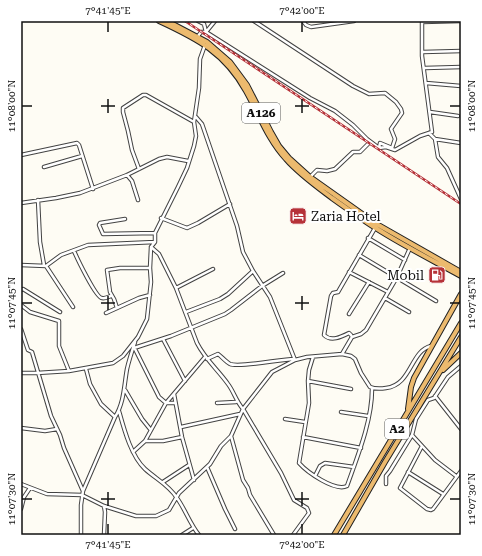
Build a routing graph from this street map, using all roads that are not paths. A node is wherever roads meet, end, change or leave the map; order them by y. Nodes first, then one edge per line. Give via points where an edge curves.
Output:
1 (159, 21) edge
2 (167, 21) edge
3 (198, 21) edge
4 (216, 21) edge
5 (254, 21) edge
6 (303, 21) edge
7 (354, 21) edge
8 (461, 21) edge
9 (422, 22) edge
10 (206, 32) junction
11 (198, 36) junction
12 (205, 44) junction
13 (461, 51) edge
14 (423, 52) junction
15 (461, 67) edge
16 (425, 68) junction
17 (426, 83) junction
18 (461, 86) edge
19 (430, 112) junction
20 (196, 116) junction
21 (458, 116) dead end
22 (194, 122) junction
23 (430, 133) junction
24 (435, 139) junction
25 (371, 143) junction
26 (461, 143) edge
27 (379, 148) junction
28 (21, 155) edge
29 (82, 156) junction
30 (188, 161) junction
31 (44, 166) dead end
32 (139, 169) junction
33 (128, 175) junction
34 (310, 177) junction
35 (93, 189) junction
36 (461, 199) edge
37 (38, 200) junction
38 (138, 200) dead end
39 (21, 203) edge
40 (230, 204) junction
41 (162, 218) junction
42 (125, 219) dead end
43 (374, 228) junction
44 (155, 233) junction
45 (368, 238) junction
46 (155, 242) junction
47 (151, 247) junction
48 (410, 248) junction
49 (74, 251) junction
50 (360, 255) junction
51 (405, 260) junction
52 (21, 264) edge
53 (45, 266) junction
54 (150, 268) junction
55 (213, 269) dead end
56 (253, 272) junction
57 (349, 272) junction
58 (461, 272) edge
59 (283, 273) dead end
60 (461, 276) edge
61 (396, 277) junction
62 (369, 282) junction
63 (262, 286) junction
64 (176, 288) junction
65 (21, 290) edge
66 (388, 292) junction
67 (461, 294) edge
68 (150, 295) junction
69 (111, 296) junction
70 (385, 298) junction
71 (436, 301) dead end
72 (21, 306) edge
73 (73, 307) dead end
74 (117, 308) junction
75 (60, 312) dead end
76 (186, 312) junction
77 (408, 312) dead end
78 (106, 313) dead end
79 (349, 314) dead end
80 (461, 323) edge
81 (192, 328) junction
82 (21, 329) edge
83 (186, 330) junction
84 (194, 334) junction
85 (352, 337) junction
86 (461, 337) edge
87 (163, 338) junction
88 (451, 341) junction
89 (135, 342) junction
90 (457, 344) junction
91 (432, 346) junction
92 (134, 347) junction
93 (461, 353) edge
94 (342, 354) junction
95 (313, 357) junction
96 (206, 358) junction
97 (295, 359) junction
98 (461, 366) edge
99 (86, 368) junction
100 (69, 371) junction
101 (21, 372) edge
102 (37, 373) junction
103 (437, 376) junction
104 (185, 381) junction
105 (308, 381) junction
106 (351, 389) dead end
107 (372, 389) junction
108 (125, 390) junction
109 (174, 394) junction
110 (435, 396) junction
111 (236, 402) junction
112 (166, 403) junction
113 (175, 403) junction
114 (217, 403) dead end
115 (243, 409) junction
116 (119, 411) junction
117 (341, 412) dead end
118 (240, 414) junction
119 (407, 414) junction
120 (368, 416) junction
121 (115, 417) junction
122 (284, 419) dead end
123 (306, 422) junction
124 (181, 427) junction
125 (21, 428) edge
126 (57, 429) junction
127 (461, 429) edge
128 (150, 430) junction
129 (412, 435) junction
130 (231, 436) junction
131 (182, 437) junction
132 (303, 437) junction
133 (145, 441) junction
134 (422, 446) junction
135 (361, 448) junction
136 (134, 452) junction
137 (189, 465) junction
138 (208, 467) junction
139 (354, 467) junction
140 (461, 471) edge
141 (408, 472) junction
142 (316, 476) junction
143 (456, 476) junction
144 (194, 480) junction
145 (163, 482) junction
146 (21, 484) edge
147 (386, 484) dead end
148 (30, 488) junction
149 (83, 491) junction
150 (443, 494) junction
151 (83, 495) junction
152 (177, 497) junction
153 (104, 506) junction
154 (110, 508) junction
155 (21, 509) edge
156 (105, 512) junction
157 (194, 528) junction
158 (235, 529) dead end
159 (81, 534) edge
160 (104, 535) edge
161 (182, 535) edge
162 (198, 535) edge
163 (274, 535) edge
164 (293, 535) edge
165 (334, 535) edge
166 (343, 535) edge

1 - 12 highway, A126
2 - 11 highway, A126
3 - 10 street via 204,24
4 - 10 street
5 - 27 street via 349,84 369,94 385,93 396,102 402,113 391,129 395,139 392,148 380,143
6 - 7 street via 306,26 311,27
8 - 9 street
9 - 14 street
10 - 11 street
10 - 25 street via 335,111
11 - 34 highway, A126 via 217,49 236,69 280,146
12 - 20 street via 200,59
12 - 43 highway, A126 via 233,70 285,159 314,185
13 - 14 street
14 - 16 street
15 - 16 street
16 - 17 street
17 - 18 street
17 - 19 street
19 - 21 street
19 - 23 street
20 - 22 street
20 - 40 street via 202,124
22 - 30 street via 196,136
22 - 32 street via 146,95 123,108
23 - 24 street
23 - 27 street via 395,150
24 - 26 street
24 - 36 street via 438,158 447,168
25 - 27 street
25 - 34 street via 360,152 353,152 335,169 317,170
28 - 29 street via 77,143
29 - 31 street
29 - 35 street
30 - 32 street via 159,158
30 - 41 street
32 - 33 street
33 - 35 street
33 - 38 street
34 - 58 highway, A126 via 375,223
35 - 37 street
37 - 39 street
37 - 53 street via 40,242
40 - 41 street via 187,228
40 - 56 street via 242,247
41 - 44 street
42 - 44 street via 100,223 103,234
43 - 45 street
43 - 48 highway, A126
44 - 46 street
45 - 50 street
45 - 51 street
46 - 47 street
46 - 49 street via 94,244
47 - 54 street
47 - 64 street via 159,254
48 - 51 street
48 - 60 highway, A126
49 - 53 street via 61,255
49 - 69 street via 99,297
50 - 57 street
50 - 61 street
51 - 61 street
52 - 53 street
53 - 73 street
54 - 68 street
54 - 69 street via 107,270
55 - 64 street
56 - 63 street
56 - 76 street via 220,299
57 - 62 street
57 - 85 street via 338,292 330,296 324,335 331,339 349,333
59 - 63 street
61 - 66 street
61 - 71 street
62 - 66 street
62 - 79 street
63 - 81 street via 231,310
63 - 97 street via 270,297
64 - 76 street
65 - 75 street
66 - 70 street
67 - 91 highway
68 - 74 street
68 - 89 street via 147,319
69 - 74 street
70 - 77 street
70 - 85 street via 366,330
72 - 100 street via 30,312 59,321 59,346
74 - 78 street
76 - 81 street
80 - 88 highway, A2
81 - 83 street
81 - 84 street
82 - 102 street via 28,350 32,352
83 - 84 street
83 - 87 street
84 - 96 street
85 - 94 street
86 - 90 highway, A2
87 - 92 street
87 - 104 street
88 - 90 highway
88 - 119 highway, A2
89 - 92 street
89 - 99 street via 117,361
90 - 103 highway, A2
91 - 107 street via 418,356 398,384
91 - 119 highway via 412,382
92 - 108 street via 127,368
92 - 112 street via 159,397
93 - 103 highway
94 - 95 street
94 - 107 street via 355,359 368,386
95 - 97 street
95 - 105 street
96 - 97 street via 218,354 234,365
96 - 104 street
96 - 111 street via 229,385
97 - 115 street via 272,372
98 - 110 street via 448,377
99 - 100 street
99 - 121 street via 90,384 101,404
100 - 102 street
101 - 102 street
102 - 126 street
103 - 166 highway, A2
104 - 109 street
105 - 106 street
105 - 123 street via 309,403
107 - 120 street
108 - 116 street
108 - 128 street
109 - 112 street
109 - 113 street
110 - 127 street
110 - 129 street via 428,400 416,419
111 - 114 street
111 - 115 street
112 - 113 street
112 - 128 street
113 - 124 street
115 - 118 street
115 - 164 street via 278,467 294,500 309,510
116 - 121 street
116 - 136 street
117 - 120 street
118 - 124 street
118 - 130 street
119 - 165 highway, A2
120 - 135 street
121 - 149 street
122 - 123 street
123 - 132 street
124 - 131 street
125 - 126 street via 45,431
126 - 149 street
128 - 133 street
129 - 134 street
129 - 147 street via 386,476
130 - 138 street via 221,446
130 - 163 street via 243,480
131 - 133 street
131 - 137 street
132 - 135 street
132 - 142 street via 299,463
133 - 136 street
134 - 141 street
134 - 143 street
135 - 139 street
136 - 145 street via 141,465
137 - 144 street
137 - 145 street
138 - 144 street
138 - 158 street via 224,509
139 - 142 street via 325,463 320,466
139 - 142 street via 345,487 324,482
140 - 143 street
141 - 150 street
141 - 150 street via 400,486 401,490 427,509 433,509
143 - 150 street
144 - 152 street
145 - 152 street
146 - 148 street
148 - 151 street via 47,494
148 - 155 street
149 - 151 street
151 - 153 street
151 - 159 street
152 - 154 street via 169,510 156,516 136,516
152 - 157 street
153 - 154 street
153 - 156 street
154 - 156 street
156 - 160 street
157 - 161 street
157 - 162 street

